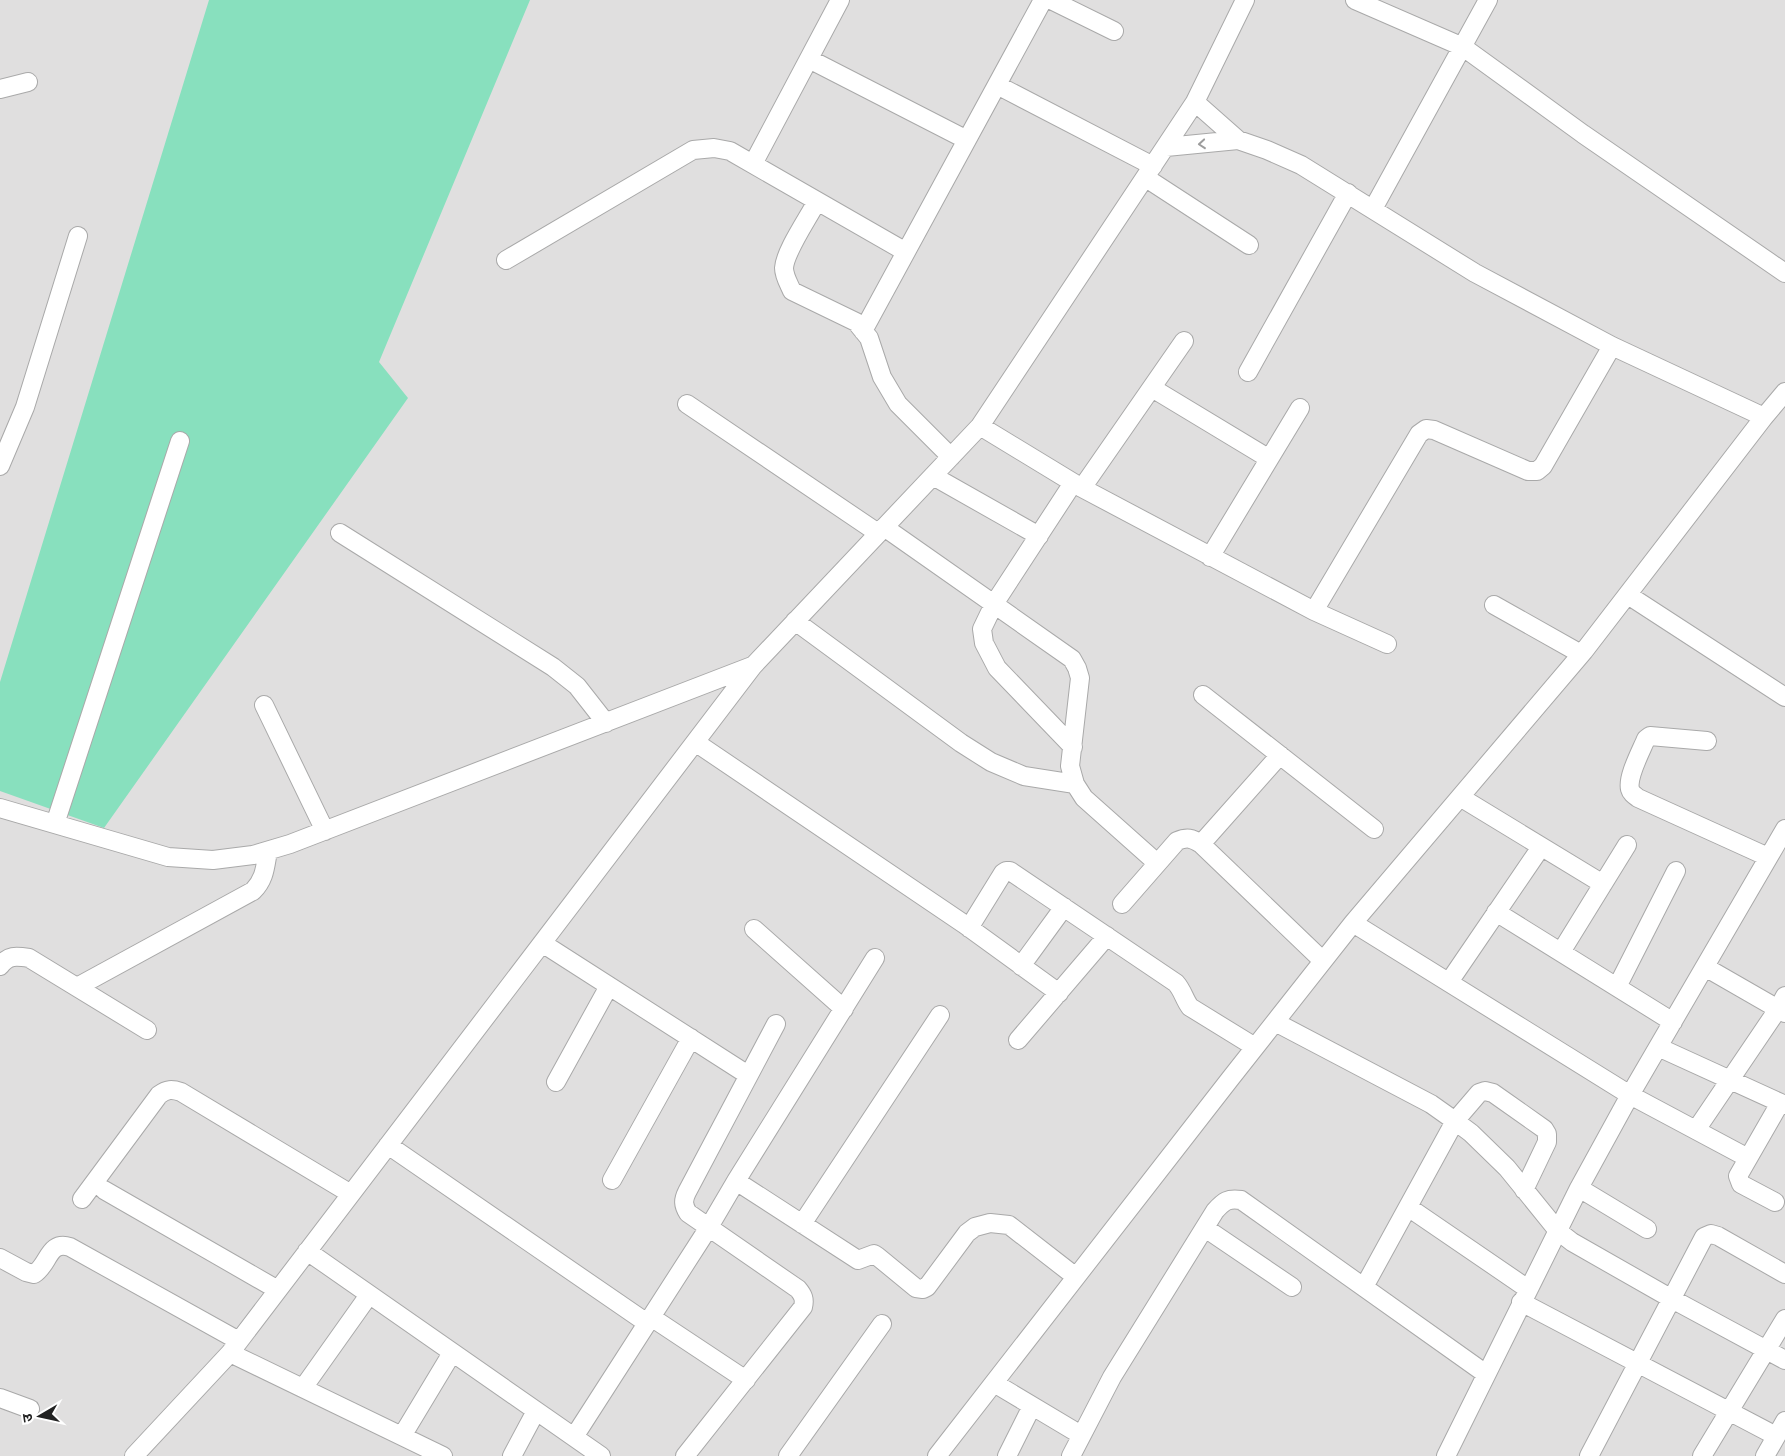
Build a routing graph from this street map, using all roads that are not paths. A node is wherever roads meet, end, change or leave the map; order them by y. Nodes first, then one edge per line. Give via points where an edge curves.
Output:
1 (840, 0) edge
2 (1043, 0) edge
3 (1051, 0) edge
4 (1245, 0) edge
5 (1355, 0) edge
6 (1488, 0) edge
7 (1114, 31) dead end
8 (1463, 47) junction
9 (809, 58) junction
10 (28, 82) dead end
11 (997, 85) junction
12 (0, 89) edge
13 (1195, 102) junction
14 (967, 140) junction
15 (1238, 140) junction
16 (1166, 147) junction
17 (753, 164) junction
18 (1150, 172) junction
19 (1348, 194) junction
20 (817, 201) junction
21 (1373, 209) junction
22 (78, 236) dead end
23 (1249, 245) dead end
24 (906, 252) junction
25 (506, 260) dead end
26 (1785, 273) edge
27 (863, 331) junction
28 (1184, 341) dead end
29 (1612, 346) junction
30 (1248, 372) dead end
31 (1152, 388) junction
32 (1785, 392) edge
33 (687, 404) dead end
34 (1300, 408) dead end
35 (1764, 417) junction
36 (980, 426) junction
37 (180, 441) dead end
38 (951, 457) junction
39 (1268, 458) junction
40 (0, 466) edge
41 (933, 476) junction
42 (1078, 486) junction
43 (881, 530) junction
44 (340, 533) dead end
45 (1039, 536) junction
46 (1210, 557) junction
47 (1628, 595) junction
48 (994, 604) junction
49 (1494, 604) dead end
50 (1314, 611) junction
51 (795, 621) junction
52 (1387, 644) dead end
53 (1582, 654) junction
54 (753, 666) junction
55 (1202, 695) dead end
56 (1785, 697) edge
57 (264, 705) dead end
58 (606, 723) junction
59 (1707, 741) dead end
60 (695, 742) junction
61 (1073, 747) junction
62 (1280, 755) junction
63 (1075, 784) junction
64 (1460, 797) junction
65 (0, 808) edge
66 (55, 824) junction
67 (1374, 829) dead end
68 (1785, 829) edge
69 (325, 831) junction
70 (1201, 844) junction
71 (1628, 845) dead end
72 (1541, 847) junction
73 (268, 851) junction
74 (1768, 858) junction
75 (1156, 863) junction
76 (1676, 871) dead end
77 (1603, 884) junction
78 (1122, 904) dead end
79 (1064, 907) junction
80 (1496, 912) junction
81 (1353, 923) junction
82 (969, 928) junction
83 (754, 929) dead end
84 (1107, 936) junction
85 (542, 943) junction
86 (1561, 952) junction
87 (875, 958) dead end
88 (1323, 961) junction
89 (0, 966) edge
90 (1021, 966) junction
91 (1705, 967) junction
92 (1448, 982) junction
93 (609, 986) junction
94 (1617, 986) junction
95 (77, 987) junction
96 (1058, 993) junction
97 (1783, 1006) edge
98 (844, 1009) junction
99 (940, 1015) dead end
100 (1275, 1022) junction
101 (1673, 1022) junction
102 (776, 1024) dead end
103 (147, 1030) dead end
104 (691, 1038) junction
105 (1018, 1040) dead end
106 (1255, 1047) junction
107 (1658, 1047) junction
108 (748, 1075) junction
109 (1730, 1080) junction
110 (556, 1082) dead end
111 (1630, 1095) junction
112 (1782, 1104) edge
113 (1455, 1121) junction
114 (1696, 1130) junction
115 (388, 1145) junction
116 (1748, 1158) junction
117 (612, 1180) dead end
118 (736, 1181) junction
119 (1579, 1188) junction
120 (104, 1190) dead end
121 (1524, 1190) junction
122 (351, 1194) junction
123 (82, 1199) dead end
124 (1775, 1202) dead end
125 (1408, 1206) junction
126 (802, 1224) junction
127 (709, 1227) junction
128 (1205, 1228) junction
129 (1647, 1229) dead end
130 (1558, 1231) junction
131 (307, 1252) junction
132 (0, 1258) edge
133 (1785, 1274) edge
134 (1076, 1277) junction
135 (1292, 1287) dead end
136 (1364, 1287) junction
137 (278, 1290) junction
138 (369, 1294) junction
139 (1525, 1296) junction
140 (1672, 1299) junction
141 (1785, 1319) edge
142 (649, 1320) junction
143 (882, 1324) dead end
144 (234, 1347) junction
145 (1767, 1349) junction
146 (452, 1352) junction
147 (1785, 1360) edge
148 (1639, 1363) junction
149 (1486, 1374) junction
150 (746, 1380) junction
151 (994, 1383) junction
152 (303, 1388) junction
153 (0, 1398) edge
154 (1032, 1406) junction
155 (30, 1409) dead end
156 (536, 1410) junction
157 (1729, 1411) junction
158 (1781, 1429) edge
159 (1081, 1435) junction
160 (402, 1436) junction
161 (574, 1437) junction
162 (134, 1456) edge
163 (443, 1456) edge
164 (512, 1456) edge
165 (601, 1456) edge
166 (685, 1456) edge
167 (788, 1456) edge
168 (937, 1456) edge
169 (1007, 1456) edge
170 (1071, 1456) edge
171 (1446, 1456) edge
172 (1590, 1456) edge
173 (1702, 1456) edge
174 (1765, 1456) edge

1 - 9 street
2 - 11 street
3 - 7 street
4 - 13 street
5 - 8 street
6 - 8 street
8 - 21 street
8 - 26 street
9 - 14 street
9 - 17 street
10 - 12 street
11 - 14 street
11 - 18 street
13 - 15 street
13 - 16 street
14 - 24 street
15 -> 16 street
15 - 19 street via 1300,165
16 - 18 street
17 - 20 street
17 - 25 street via 730,151 714,148 693,150
18 - 23 street
18 - 36 street
19 - 21 street
19 - 30 street
20 - 24 street
20 - 27 street via 790,250 784,268 787,280 792,290 856,322
21 - 29 street via 1474,273
22 - 40 street via 25,407
24 - 27 street
27 - 38 street via 869,338 882,377 898,404
28 - 31 street
29 - 35 street
29 - 50 street via 1544,466 1537,471 1528,471 1434,430 1426,429 1419,434
31 - 39 street
31 - 42 street
32 - 35 street
33 - 43 street
34 - 39 street
35 - 47 street
36 - 38 street
36 - 42 street
37 - 66 street
38 - 41 street
39 - 46 street
41 - 43 street
41 - 45 street
42 - 45 street
42 - 46 street
43 - 48 street
43 - 51 street
44 - 58 street via 553,667 577,686
45 - 48 street
46 - 50 street
47 - 53 street
47 - 56 street
48 - 61 street via 982,629 984,643 997,668
48 - 61 street via 1072,658 1080,678
49 - 53 street
50 - 52 street
51 - 54 street
51 - 63 street via 991,762 1024,776
53 - 64 street
54 - 58 street
54 - 60 street
55 - 62 street
57 - 69 street
58 - 69 street
59 - 74 street via 1650,736 1630,778 1632,793
60 - 82 street
60 - 85 street
61 - 63 street via 1070,766
62 - 67 street
62 - 70 street
63 - 75 street via 1084,798
64 - 72 street
64 - 81 street
65 - 66 street
66 - 73 street via 168,857 212,860
68 - 74 street
69 - 73 street
70 - 75 street via 1185,838
70 - 88 street
71 - 77 street
72 - 77 street
72 - 80 street
73 - 95 street via 264,876 253,891
74 - 91 street
75 - 78 street
76 - 94 street
77 - 86 street
79 - 82 street via 1006,871
79 - 84 street
79 - 90 street
80 - 86 street
80 - 92 street
81 - 88 street
81 - 92 street
82 - 90 street
83 - 98 street
84 - 96 street
84 - 106 street via 1176,983 1190,1007
85 - 93 street
85 - 115 street
86 - 94 street
87 - 98 street
88 - 100 street
89 - 95 street via 8,958 29,958
90 - 96 street
91 - 97 street
91 - 101 street
92 - 111 street
93 - 104 street
93 - 110 street
94 - 101 street
95 - 103 street
96 - 105 street
97 - 109 street
98 - 118 street
99 - 126 street
100 - 106 street
100 - 113 street via 1431,1104
101 - 107 street
102 - 108 street
104 - 108 street
104 - 117 street
106 - 134 street
107 - 109 street
107 - 111 street
108 - 127 street via 683,1199 688,1213
109 - 112 street
109 - 114 street
111 - 114 street
111 - 119 street
112 - 116 street
113 - 121 street via 1506,1168
113 - 121 street via 1479,1093 1485,1091 1493,1093 1544,1129 1546,1142
113 - 125 street
114 - 116 street
115 - 122 street
115 - 142 street
116 - 124 street via 1738,1176 1741,1184
118 - 126 street
118 - 127 street
119 - 129 street
119 - 130 street
120 - 137 street
121 - 130 street
122 - 123 street via 173,1089 160,1095
122 - 131 street
125 - 136 street
125 - 139 street
126 - 134 street via 858,1260 874,1254 919,1289 927,1287 967,1233 990,1223 1009,1225
127 - 142 street
127 - 150 street via 798,1289 805,1301
128 - 135 street
128 - 136 street via 1223,1202 1230,1198 1241,1200
128 - 159 street via 1112,1377
130 - 139 street
130 - 140 street
131 - 137 street
131 - 138 street
132 - 144 street via 34,1274 40,1271 55,1247 62,1244 70,1247
133 - 140 street via 1711,1234 1700,1243
134 - 151 street
136 - 149 street
137 - 144 street
138 - 146 street
138 - 152 street
139 - 148 street
139 - 149 street
140 - 145 street
140 - 148 street
141 - 145 street
142 - 150 street
142 - 161 street
143 - 167 street
144 - 152 street
144 - 162 street
145 - 147 street
145 - 157 street
146 - 156 street
146 - 160 street
148 - 157 street
148 - 172 street
149 - 171 street
150 - 166 street
151 - 154 street
151 - 168 street
152 - 160 street
153 - 155 street
154 - 159 street
154 - 169 street
156 - 161 street
156 - 164 street
157 - 158 street
157 - 173 street
158 - 174 street
159 - 170 street
160 - 163 street
161 - 165 street

